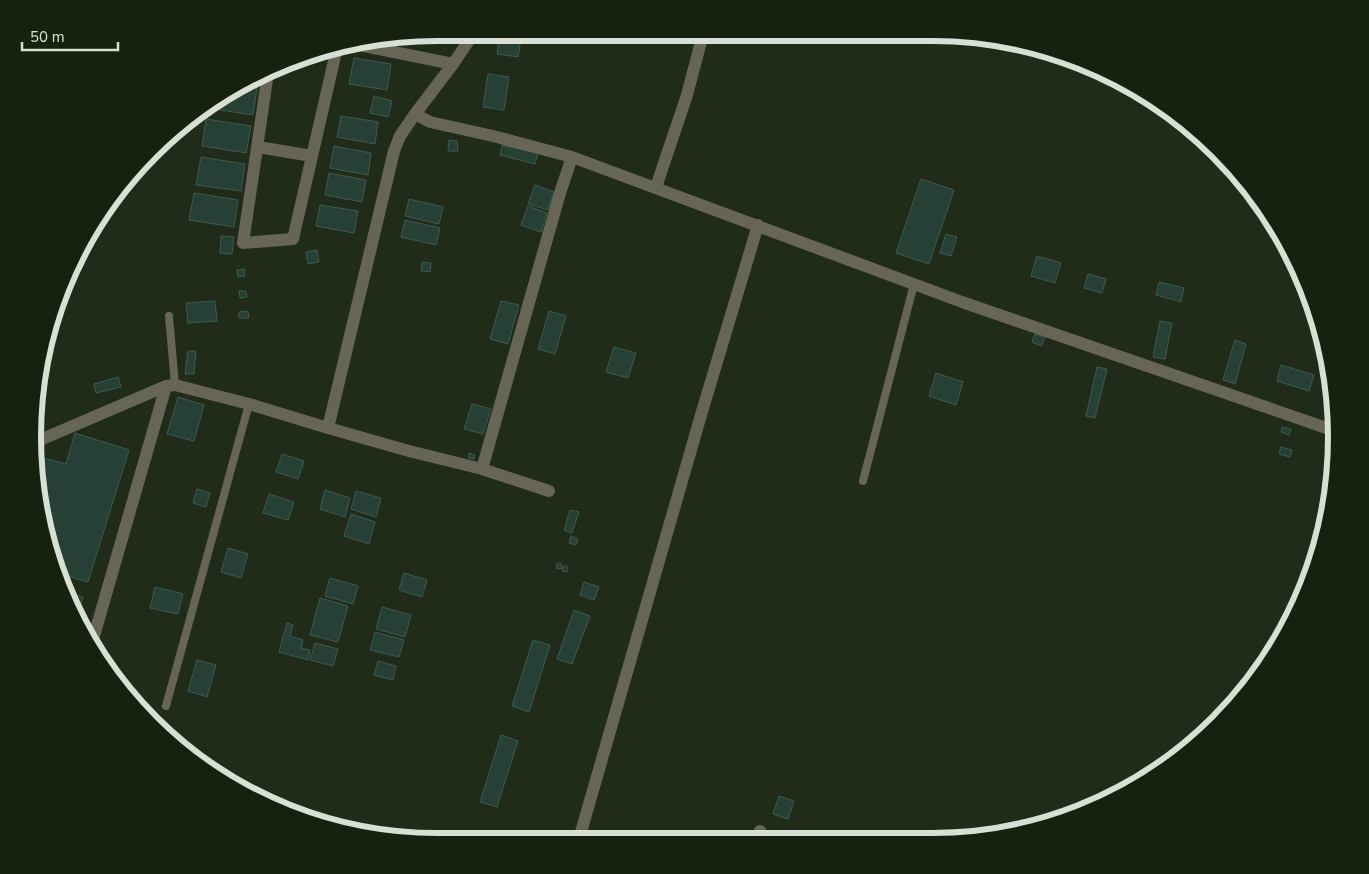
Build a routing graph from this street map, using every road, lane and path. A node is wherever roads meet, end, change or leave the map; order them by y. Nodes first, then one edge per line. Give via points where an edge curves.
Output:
1 (469, 41) edge
2 (701, 41) edge
3 (370, 47) edge
4 (335, 55) edge
5 (453, 64) junction
6 (267, 80) edge
7 (415, 114) junction
8 (258, 147) junction
9 (312, 156) junction
10 (572, 157) junction
11 (656, 187) junction
12 (758, 225) junction
13 (914, 284) junction
14 (169, 316) dead end
15 (170, 385) junction
16 (249, 404) junction
17 (328, 428) junction
18 (1328, 429) edge
19 (41, 439) edge
20 (482, 469) junction
21 (863, 481) dead end
22 (549, 491) dead end
23 (94, 635) edge
24 (166, 706) dead end
25 (581, 833) edge

1 - 5 street
2 - 11 street
3 - 5 street
4 - 9 street
5 - 7 street
6 - 8 street
7 - 10 street via 430,122
7 - 17 street via 394,151
8 - 9 street
8 - 9 street via 243,243 293,239
10 - 11 street
10 - 20 street
11 - 12 street
12 - 13 street
12 - 25 street
13 - 18 street
13 - 21 lane
14 - 15 lane
15 - 16 street
15 - 19 street
15 - 23 street
16 - 17 street
16 - 24 lane
17 - 20 street
20 - 22 street

